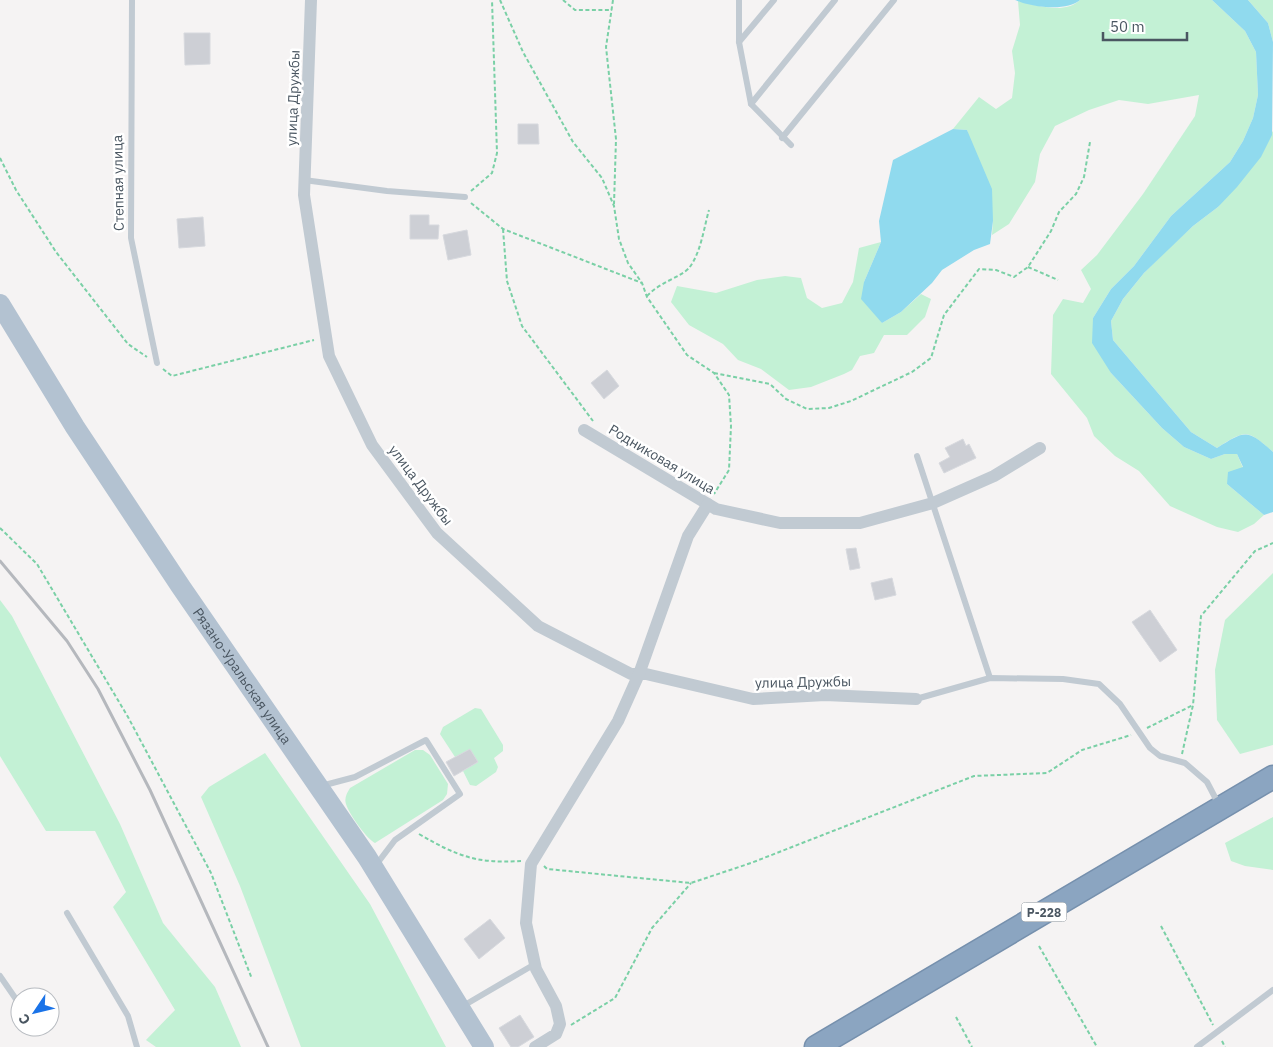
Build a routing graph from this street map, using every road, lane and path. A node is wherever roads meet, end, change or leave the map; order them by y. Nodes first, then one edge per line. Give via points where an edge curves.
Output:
1 (132, 0) edge
2 (311, 0) edge
3 (492, 0) edge
4 (500, 0) edge
5 (562, 0) edge
6 (613, 0) edge
7 (739, 0) edge
8 (774, 0) edge
9 (835, 0) edge
10 (894, 0) edge
11 (612, 10) junction
12 (739, 42) junction
13 (751, 104) junction
14 (782, 138) junction
15 (1090, 142) dead end
16 (791, 145) dead end
17 (304, 180) junction
18 (465, 197) junction
19 (614, 206) junction
20 (709, 210) dead end
21 (503, 229) junction
22 (1028, 267) junction
23 (1058, 280) dead end
24 (642, 283) junction
25 (647, 297) junction
26 (0, 304) edge
27 (157, 363) dead end
28 (714, 373) junction
29 (589, 426) joint
30 (1040, 448) dead end
31 (917, 456) dead end
32 (933, 503) junction
33 (708, 504) junction
34 (0, 528) edge
35 (1273, 543) edge
36 (639, 674) junction
37 (990, 678) junction
38 (916, 699) joint
39 (1193, 705) junction
40 (1139, 732) junction
41 (1181, 762) junction
42 (1273, 777) edge
43 (320, 786) junction
44 (1221, 808) junction
45 (411, 829) junction
46 (534, 860) junction
47 (374, 868) junction
48 (691, 882) junction
49 (67, 913) dead end
50 (1161, 926) dead end
51 (1039, 946) dead end
52 (535, 964) junction
53 (0, 976) edge
54 (252, 979) dead end
55 (10, 990) edge
56 (1273, 990) edge
57 (460, 1008) junction
58 (956, 1017) dead end
59 (1217, 1032) junction
60 (556, 1034) junction
61 (137, 1047) edge
62 (484, 1047) edge
63 (534, 1047) edge
64 (816, 1047) edge
65 (972, 1047) edge
66 (1097, 1047) edge
67 (1197, 1047) edge
68 (1225, 1047) edge

1 - 27 lane, Степная улица via 131,238
2 - 17 street, улица Дружбы
3 - 18 path via 497,153 492,173
4 - 19 path via 523,52 573,142 602,178
5 - 11 path via 575,10
6 - 11 path
7 - 12 lane
8 - 12 lane
9 - 13 lane
10 - 14 lane
11 - 19 path via 606,47 616,139
12 - 13 lane
13 - 14 lane
14 - 16 lane
15 - 22 path via 1080,186 1059,212
17 - 18 lane
17 - 36 street, улица Дружбы via 329,356 372,445 437,534 538,626 631,674
18 - 21 path
19 - 24 path via 622,248
20 - 25 path via 698,250 688,269 656,286
21 - 24 path
21 - 29 path via 507,281 522,326
22 - 23 path
22 - 28 path via 1014,277 996,270 979,269 944,315 931,358 912,372 851,401 829,408 807,408 786,399 770,384
24 - 25 path
25 - 28 path via 688,355
26 - 43 main road, Рязано-Уральская улица via 75,427 181,588
28 - 33 path via 728,395 731,426 729,470
29 - 33 street, Родниковая улица
30 - 32 street, Родниковая улица via 994,476
31 - 32 lane
32 - 33 street, Родниковая улица via 860,523 780,523 716,509
32 - 37 lane
33 - 36 street via 688,536
34 - 54 path via 37,564 128,717 211,873
35 - 39 path via 1255,551 1201,616
36 - 38 street, улица Дружбы via 753,699 825,696
36 - 46 street via 618,721
37 - 38 lane
37 - 40 lane via 1063,679 1099,684 1120,704
39 - 40 path
39 - 41 path
40 - 41 lane via 1160,756
40 - 48 path via 1082,750 1047,773 974,776 752,863
41 - 44 lane via 1207,782
42 - 44 highway, Р-228
43 - 45 lane via 355,777 426,740 460,794
43 - 47 main road, Рязано-Уральская улица
44 - 64 highway, Р-228
45 - 46 path via 452,854 495,863
45 - 47 lane via 395,840
46 - 48 path via 547,869
46 - 52 street via 526,923
47 - 57 main road, Рязано-Уральская улица
48 - 60 path via 652,928 615,998
49 - 61 lane via 128,1016
50 - 59 path
51 - 66 path
52 - 57 lane
52 - 60 street via 556,1006 560,1024
53 - 55 lane
56 - 59 lane
57 - 62 main road, Рязано-Уральская улица
58 - 65 path
59 - 67 lane
59 - 68 path
60 - 63 street

